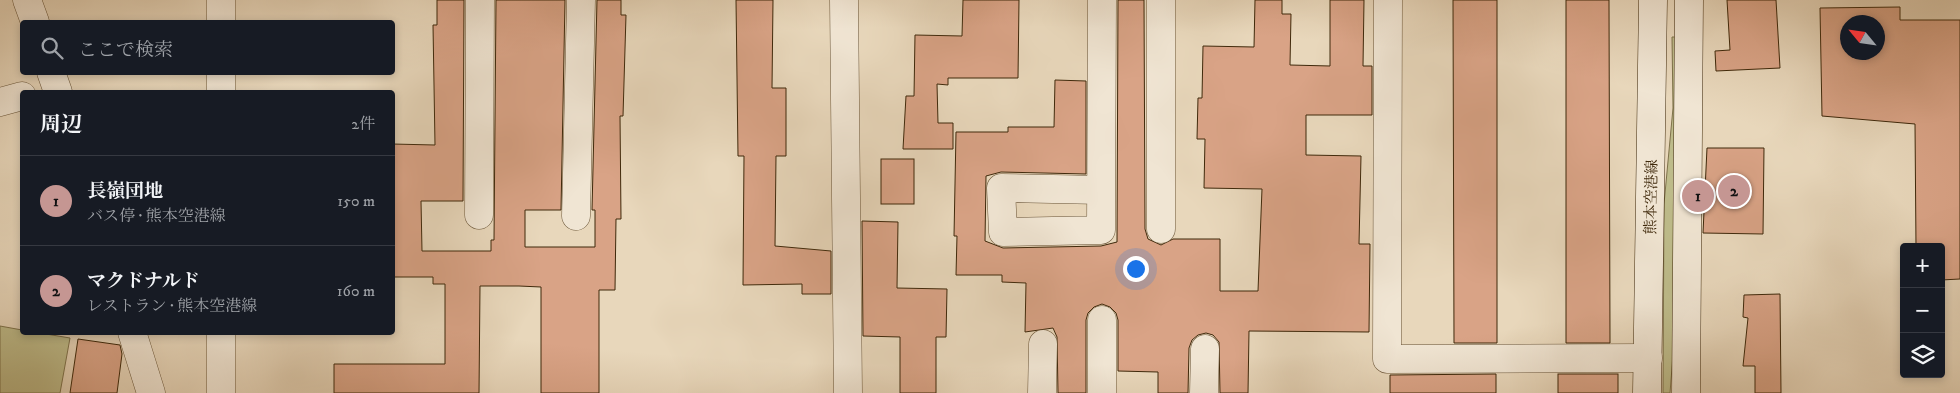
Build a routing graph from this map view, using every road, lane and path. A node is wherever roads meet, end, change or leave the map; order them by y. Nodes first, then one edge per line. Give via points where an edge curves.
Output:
1 (27, 0) edge
2 (221, 0) edge
3 (480, 0) edge
4 (581, 0) edge
5 (844, 0) edge
6 (1102, 0) edge
7 (1161, 0) edge
8 (1388, 0) edge
9 (1653, 0) edge
10 (1689, 0) edge
11 (34, 20) edge
12 (221, 20) edge
13 (221, 75) edge
14 (221, 90) edge
15 (20, 97) edge
16 (0, 102) edge
17 (1101, 190) dead end
18 (479, 214) dead end
19 (576, 216) dead end
20 (1161, 228) dead end
21 (1102, 320) dead end
22 (133, 335) edge
23 (221, 335) edge
24 (1043, 344) dead end
25 (1205, 349) dead end
26 (1648, 358) junction
27 (150, 393) edge
28 (221, 393) edge
29 (848, 393) edge
30 (1042, 393) edge
31 (1102, 393) edge
32 (1204, 393) edge
33 (1647, 393) edge
34 (1686, 393) edge

1 - 11 street
2 - 12 street
3 - 18 street
4 - 19 street
5 - 29 street
6 - 17 street
7 - 20 street
8 - 26 street via 1387,359
9 - 26 street, 熊本空港線
10 - 34 street
13 - 14 street
15 - 16 street
21 - 31 street
22 - 27 street
23 - 28 street
24 - 30 street
25 - 32 street
26 - 33 street, 熊本空港線

